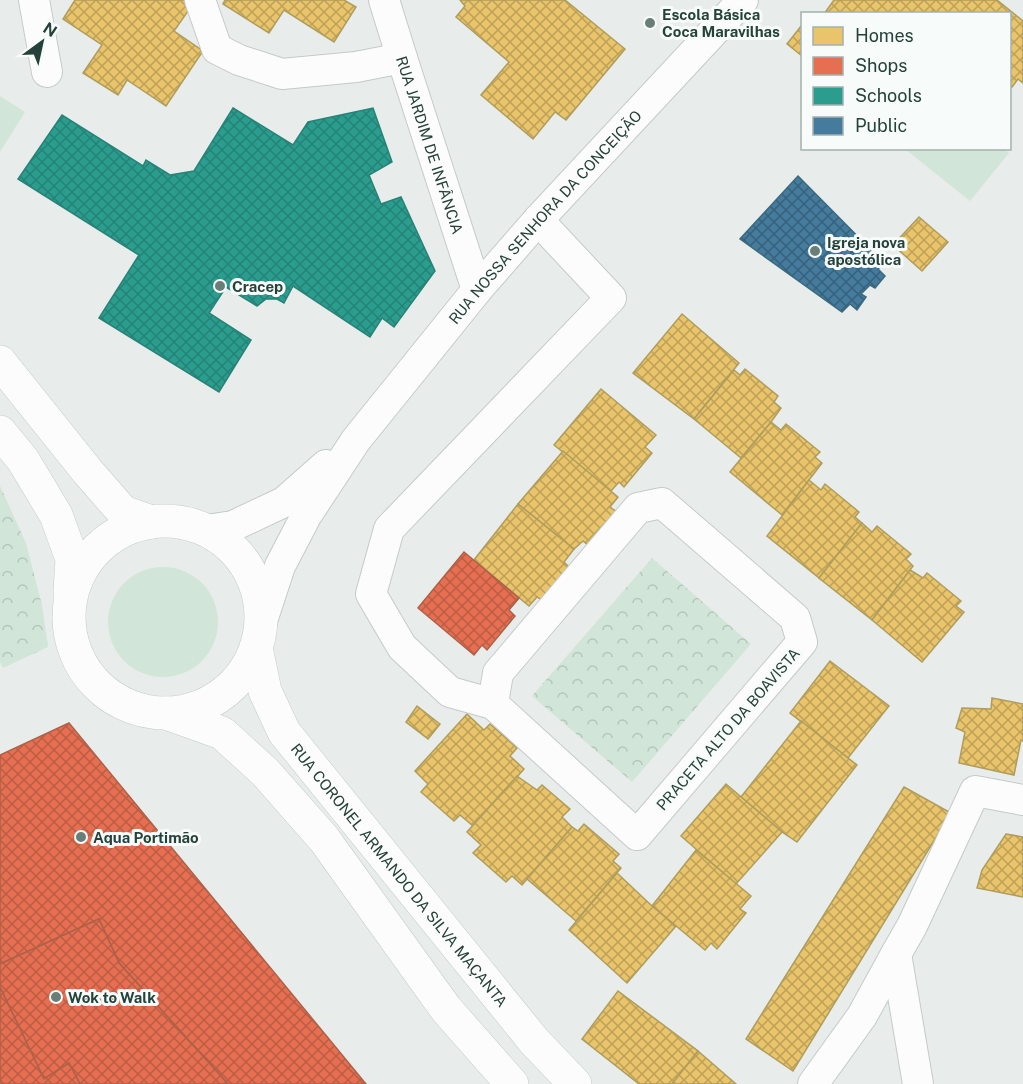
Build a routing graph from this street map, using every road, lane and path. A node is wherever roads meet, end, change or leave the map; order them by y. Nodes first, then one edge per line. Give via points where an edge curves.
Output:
1 (34, 0) edge
2 (200, 0) edge
3 (384, 0) edge
4 (743, 0) edge
5 (402, 58) junction
6 (47, 72) dead end
7 (538, 220) junction
8 (477, 290) junction
9 (0, 362) edge
10 (0, 432) edge
11 (356, 440) junction
12 (153, 522) junction
13 (206, 531) junction
14 (69, 610) junction
15 (258, 637) junction
16 (493, 704) junction
17 (164, 713) junction
18 (1023, 800) edge
19 (896, 954) junction
20 (512, 1084) edge
21 (575, 1084) edge
22 (813, 1084) edge
23 (918, 1084) edge

1 - 6 street
2 - 5 street via 217,49 282,74
3 - 5 street, RUA JARDIM DE INFÂNCIA
4 - 7 street, RUA NOSSA SENHORA DA CONCEIÇÃO
5 - 8 street, RUA JARDIM DE INFÂNCIA
7 - 8 street, RUA NOSSA SENHORA DA CONCEIÇÃO
7 - 16 street, PRACETA ALTO DA BOAVISTA via 611,298 389,529 371,594 402,647 450,692
8 - 11 street, RUA NOSSA SENHORA DA CONCEIÇÃO
9 - 12 main road, RUA CORONEL ARMANDO DA SILVA MAÇANTA via 123,512
10 - 14 main road, RUA CORONEL ARMANDO DA SILVA MAÇANTA via 23,460 56,515 72,559
11 - 13 street via 284,502 233,526
11 - 15 street via 306,516 280,566
12 - 13 main road, RUA CORONEL ARMANDO DA SILVA MAÇANTA via 175,521
12 - 14 main road, RUA CORONEL ARMANDO DA SILVA MAÇANTA via 131,526 94,551 76,578
13 - 15 main road, RUA CORONEL ARMANDO DA SILVA MAÇANTA via 228,545 249,571 261,615
14 - 17 main road, RUA CORONEL ARMANDO DA SILVA MAÇANTA via 73,647 90,677 125,705
15 - 17 main road, RUA CORONEL ARMANDO DA SILVA MAÇANTA via 242,675 221,695 193,709
15 - 21 main road, RUA CORONEL ARMANDO DA SILVA MAÇANTA via 265,691 284,732 527,1032
16 - 16 street, PRACETA ALTO DA BOAVISTA via 637,835 802,642 795,618 662,503 646,506 638,508 498,672
17 - 20 main road, RUA CORONEL ARMANDO DA SILVA MAÇANTA via 222,733 265,772 324,839 446,1009
18 - 19 street via 975,791
19 - 22 street via 862,1016
19 - 23 street

